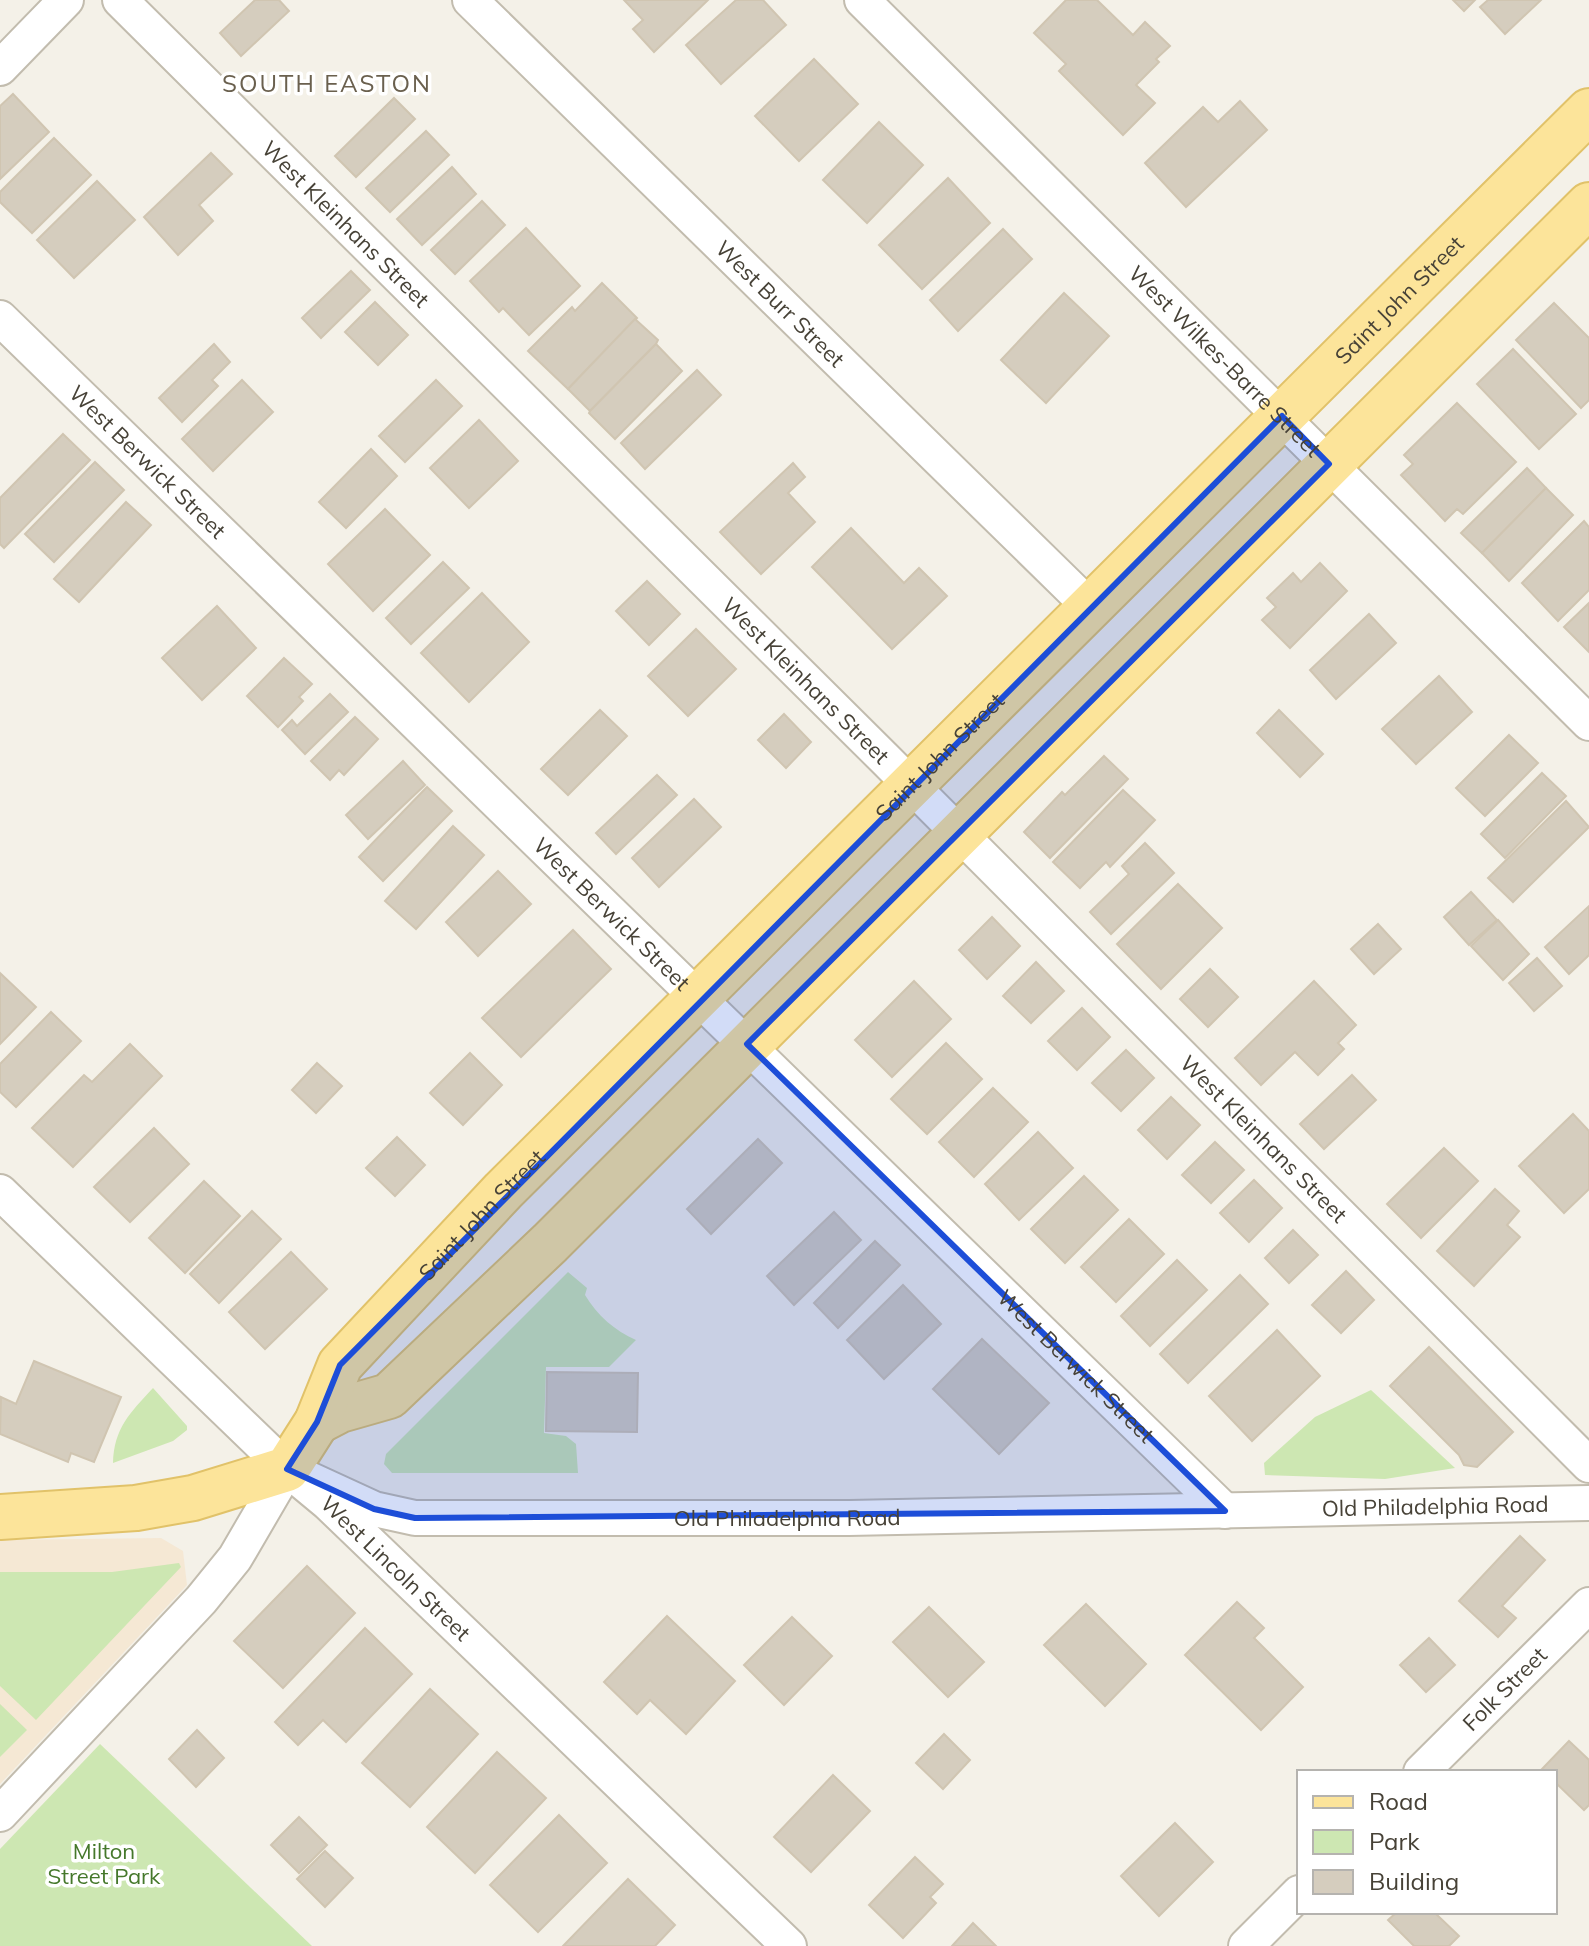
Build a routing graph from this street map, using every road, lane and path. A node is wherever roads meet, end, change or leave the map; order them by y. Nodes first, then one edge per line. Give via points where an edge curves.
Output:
1 (66, 0) edge
2 (120, 0) edge
3 (470, 0) edge
4 (862, 0) edge
5 (0, 68) edge
6 (1589, 111) edge
7 (1589, 205) edge
8 (0, 318) edge
9 (1282, 416) junction
10 (1329, 464) junction
11 (1090, 607) junction
12 (1589, 723) edge
13 (911, 785) junction
14 (958, 834) junction
15 (700, 997) junction
16 (747, 1044) junction
17 (0, 1192) edge
18 (317, 1422) junction
19 (1589, 1465) edge
20 (287, 1469) junction
21 (1589, 1503) edge
22 (1225, 1511) junction
23 (0, 1517) edge
24 (1589, 1605) edge
25 (1423, 1770) edge
26 (0, 1814) edge
27 (1297, 1895) edge
28 (789, 1946) edge
29 (1246, 1946) edge

1 - 5 street
2 - 13 street, West Kleinhans Street
3 - 11 street, West Burr Street
4 - 9 street, West Wilkes-Barre Street
6 - 9 main road, Saint John Street
7 - 10 main road
8 - 15 street, West Berwick Street
9 - 10 street, West Wilkes-Barre Street
9 - 11 main road, Saint John Street
10 - 12 street, West Wilkes-Barre Street
10 - 14 main road
11 - 13 main road, Saint John Street
13 - 14 street, West Kleinhans Street
13 - 15 main road, Saint John Street
14 - 16 main road
14 - 19 street, West Kleinhans Street
15 - 16 street, West Berwick Street
15 - 18 main road, Saint John Street via 503,1191 340,1365
16 - 18 main road via 389,1396
16 - 22 street, West Berwick Street
17 - 20 street, West Lincoln Street
18 - 20 main road, Saint John Street
20 - 22 street, Old Philadelphia Road via 374,1509 415,1518
20 - 23 main road via 193,1498 136,1508
20 - 26 street, Saint John Street via 235,1558 201,1600
20 - 28 street, West Lincoln Street
21 - 22 street, Old Philadelphia Road
24 - 25 street, Folk Street
27 - 29 street

